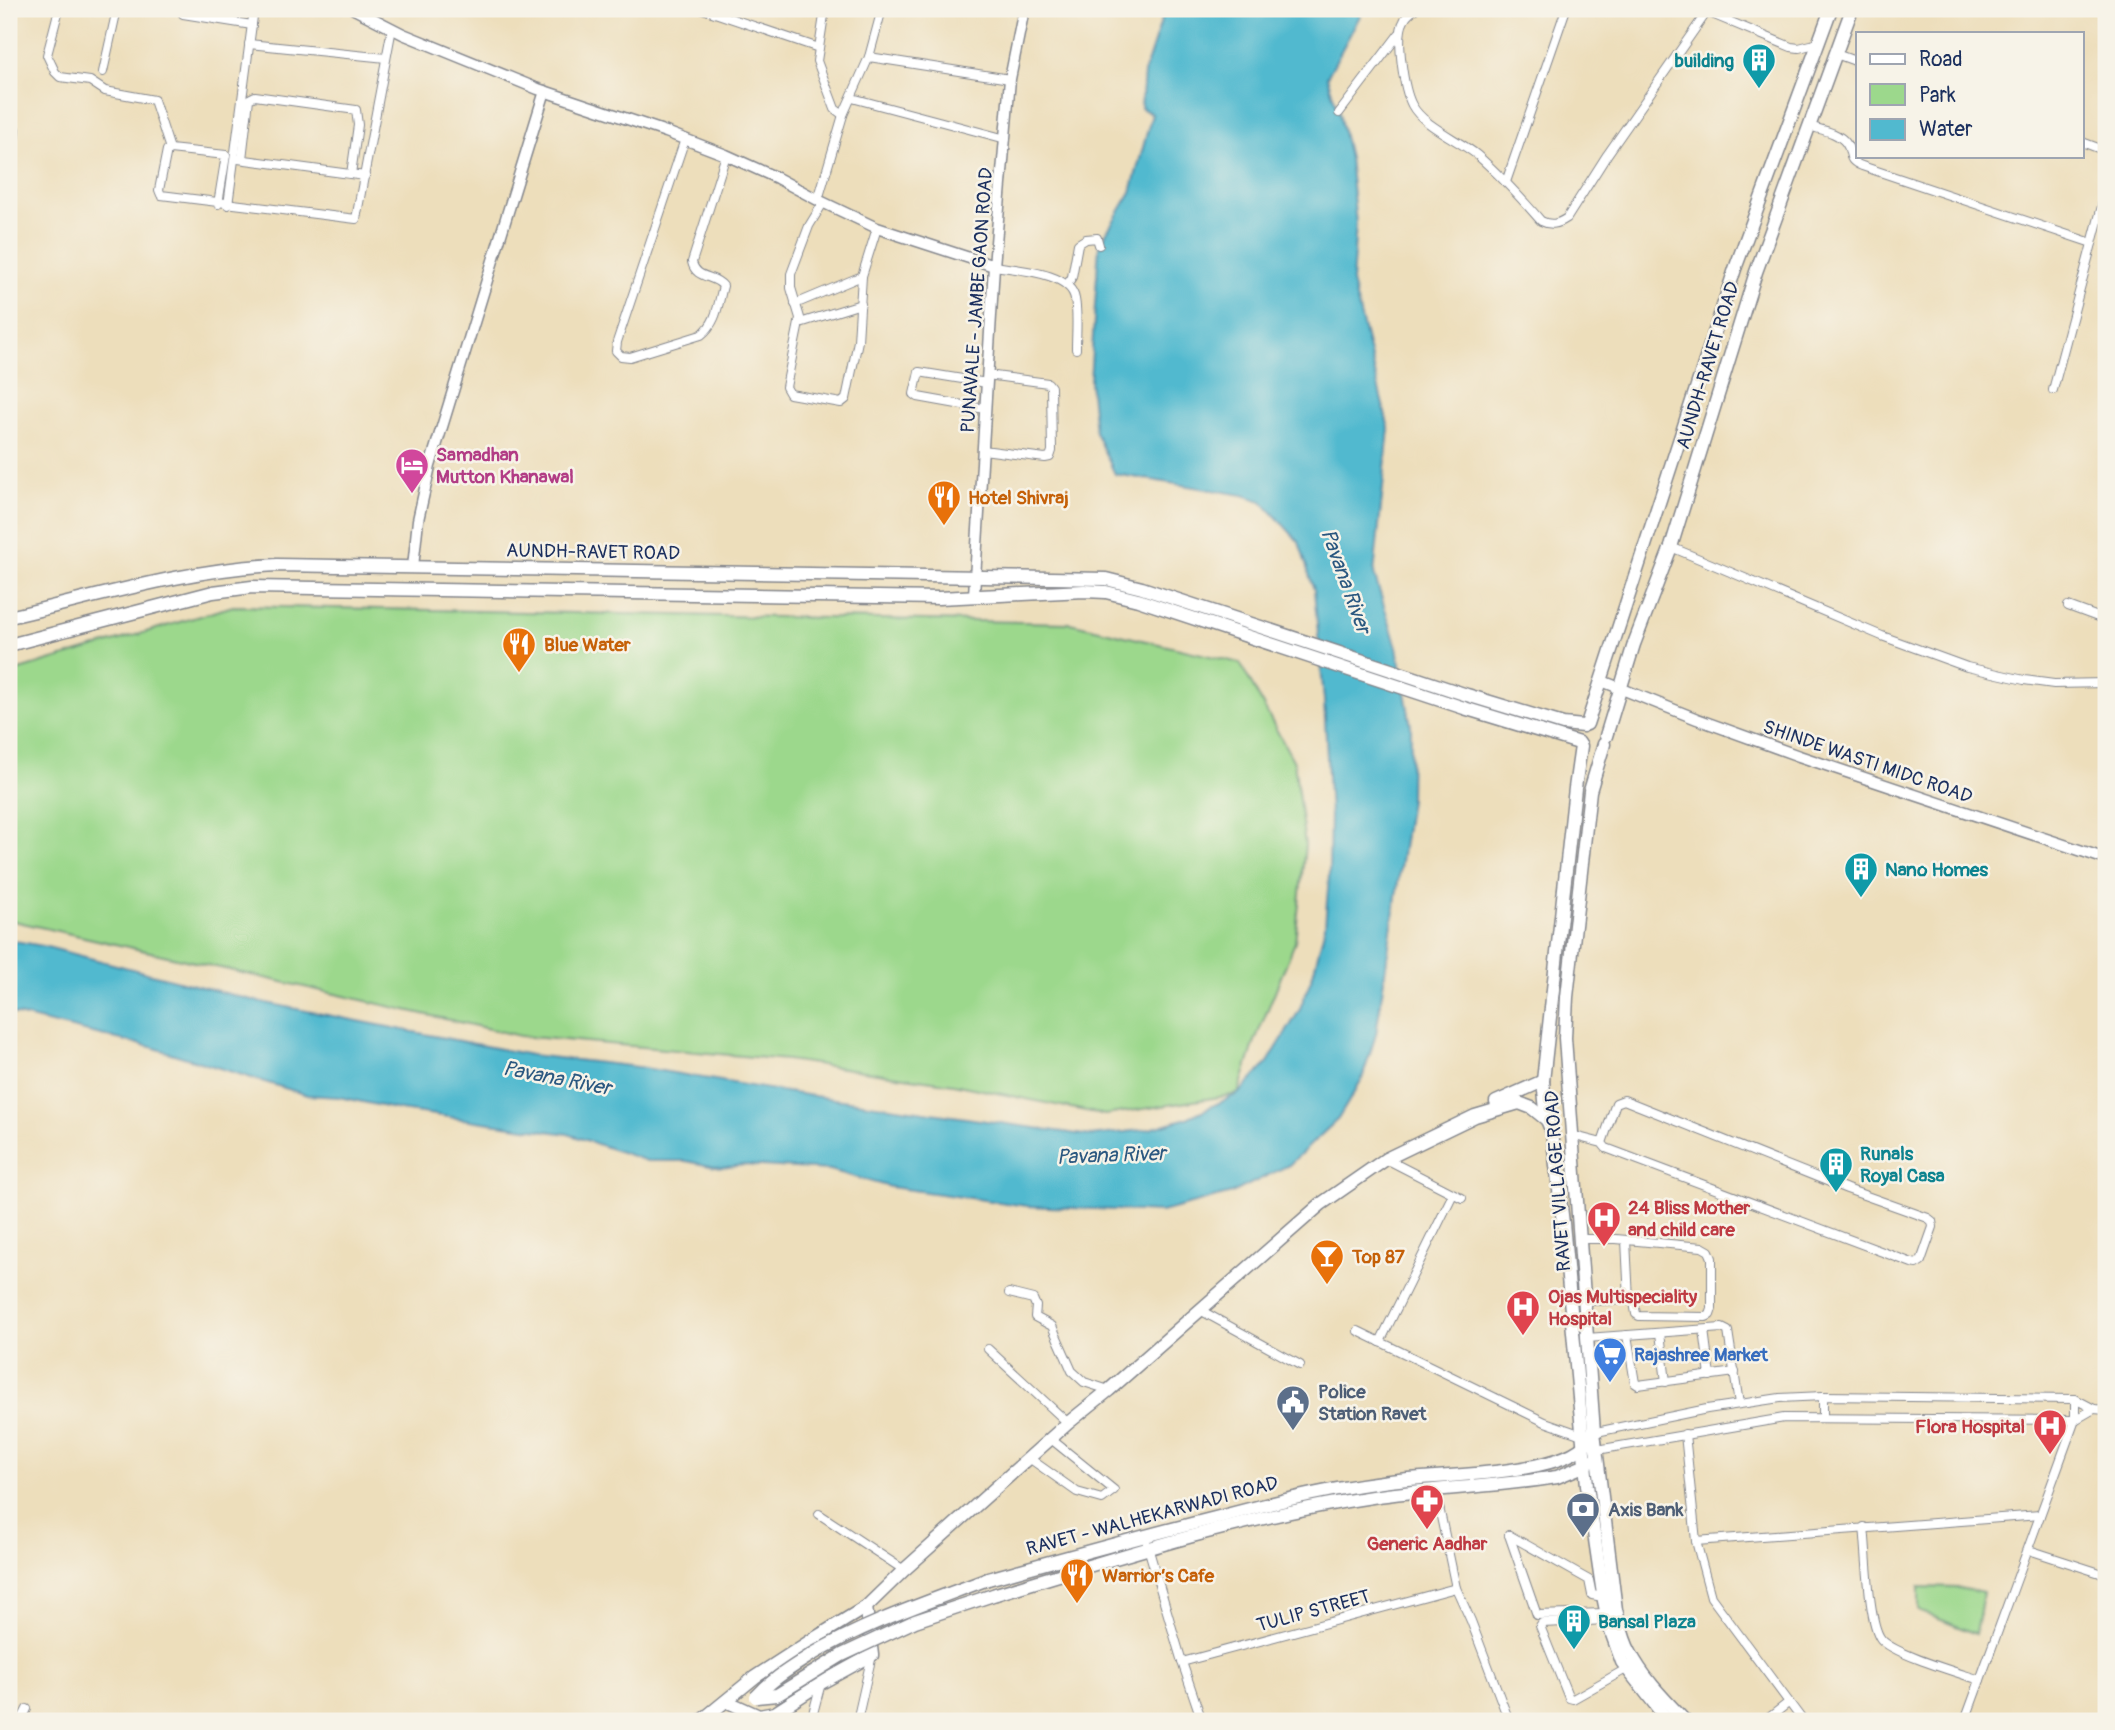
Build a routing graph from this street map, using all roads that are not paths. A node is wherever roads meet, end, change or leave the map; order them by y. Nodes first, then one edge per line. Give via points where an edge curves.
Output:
1 (59, 9) edge
2 (117, 9) edge
3 (254, 9) edge
4 (354, 9) edge
5 (703, 9) edge
6 (825, 9) edge
7 (882, 9) edge
8 (1024, 9) edge
9 (1415, 9) edge
10 (1566, 9) edge
11 (1831, 9) edge
12 (1852, 9) edge
13 (1708, 10) edge
14 (183, 14) dead end
15 (252, 25) junction
16 (392, 29) junction
17 (1399, 34) junction
18 (1819, 43) junction
19 (249, 44) junction
20 (819, 48) junction
21 (1836, 54) junction
22 (869, 57) junction
23 (386, 58) junction
24 (1856, 61) edge
25 (103, 72) dead end
26 (1010, 79) junction
27 (545, 91) junction
28 (852, 98) junction
29 (1339, 113) dead end
30 (843, 115) junction
31 (1809, 126) junction
32 (15, 129) dead end
33 (685, 139) junction
34 (1006, 139) junction
35 (2084, 143) edge
36 (170, 149) junction
37 (2106, 151) edge
38 (726, 155) junction
39 (239, 159) junction
40 (351, 174) junction
41 (365, 176) junction
42 (1506, 182) junction
43 (2106, 191) edge
44 (9, 197) edge
45 (820, 201) junction
46 (218, 204) junction
47 (228, 205) junction
48 (877, 228) junction
49 (2092, 243) junction
50 (1099, 245) dead end
51 (994, 266) junction
52 (862, 276) junction
53 (1067, 285) junction
54 (795, 304) junction
55 (860, 304) junction
56 (800, 323) junction
57 (1076, 349) dead end
58 (987, 379) junction
59 (2053, 390) dead end
60 (985, 409) junction
61 (983, 450) junction
62 (1671, 547) junction
63 (413, 568) junction
64 (976, 576) junction
65 (1084, 585) junction
66 (974, 595) junction
67 (2068, 606) dead end
68 (9, 617) edge
69 (2106, 620) edge
70 (9, 645) edge
71 (1602, 681) junction
72 (2106, 683) edge
73 (1620, 689) junction
74 (1465, 702) junction
75 (1585, 725) junction
76 (1605, 740) junction
77 (1580, 744) junction
78 (2106, 859) edge
79 (1567, 1068) junction
80 (1543, 1077) junction
81 (1475, 1116) junction
82 (1549, 1126) junction
83 (1571, 1132) junction
84 (1601, 1143) junction
85 (1386, 1159) junction
86 (1453, 1194) junction
87 (1462, 1198) dead end
88 (1580, 1239) junction
89 (1626, 1240) junction
90 (1009, 1293) dead end
91 (1629, 1300) junction
92 (1584, 1301) junction
93 (1200, 1310) junction
94 (1704, 1330) junction
95 (1358, 1331) dead end
96 (1660, 1333) junction
97 (1627, 1335) junction
98 (1587, 1338) junction
99 (1380, 1342) junction
100 (988, 1349) dead end
101 (1300, 1365) dead end
102 (1735, 1372) junction
103 (1710, 1376) junction
104 (1666, 1382) junction
105 (1109, 1390) junction
106 (1823, 1396) junction
107 (2075, 1399) junction
108 (1739, 1404) junction
109 (2094, 1409) junction
110 (2106, 1410) edge
111 (1823, 1418) junction
112 (2075, 1420) junction
113 (1068, 1423) junction
114 (1685, 1434) junction
115 (1051, 1439) junction
116 (1589, 1441) junction
117 (1029, 1458) junction
118 (1586, 1465) junction
119 (1434, 1476) junction
120 (1436, 1490) junction
121 (819, 1514) dead end
122 (2040, 1515) junction
123 (1864, 1527) junction
124 (1696, 1541) junction
125 (1147, 1542) junction
126 (2029, 1549) junction
127 (904, 1570) junction
128 (2106, 1575) edge
129 (1456, 1588) junction
130 (1603, 1597) junction
131 (866, 1607) junction
132 (1607, 1616) junction
133 (872, 1655) junction
134 (1182, 1662) junction
135 (1626, 1669) junction
136 (1980, 1680) junction
137 (821, 1683) junction
138 (756, 1697) junction
139 (726, 1701) junction
140 (1788, 1703) junction
141 (742, 1708) junction
142 (27, 1709) dead end
143 (774, 1717) edge
144 (21, 1721) edge
145 (701, 1721) edge
146 (811, 1721) edge
147 (857, 1721) edge
148 (1202, 1721) edge
149 (1509, 1721) edge
150 (1668, 1721) edge
151 (1683, 1721) edge
152 (1765, 1721) edge
153 (1803, 1721) edge
154 (1965, 1721) edge

1 - 36 street via 47,55 55,72 105,91 154,100
2 - 25 street
3 - 15 street
4 - 16 street
5 - 20 street
6 - 20 street
7 - 22 street
8 - 26 street, PUNAVALE - JAMBE GAON ROAD
9 - 17 street
10 - 42 street
11 - 18 main road, AUNDH-RAVET ROAD
12 - 21 main road, AUNDH-RAVET ROAD
13 - 18 street via 1791,47
13 - 42 street via 1567,218 1558,223 1541,221
14 - 15 street
15 - 19 street
16 - 23 street
16 - 27 street
17 - 29 street
17 - 42 street via 1412,106
18 - 71 main road, AUNDH-RAVET ROAD via 1735,269
19 - 23 street
19 - 39 street
20 - 30 street via 817,61 835,109
21 - 24 street
21 - 31 main road, AUNDH-RAVET ROAD
22 - 26 street
22 - 28 street
23 - 41 street
26 - 34 street, PUNAVALE - JAMBE GAON ROAD
27 - 33 street
27 - 63 street via 430,466
28 - 30 street
28 - 34 street
30 - 45 street
31 - 49 street via 1839,137 1849,156 1862,166
31 - 62 main road, AUNDH-RAVET ROAD via 1756,272
32 - 44 street
33 - 38 street
33 - 38 street via 617,342 621,356 701,335 715,317 723,286 702,276 692,262
34 - 51 street, PUNAVALE - JAMBE GAON ROAD
35 - 37 street
36 - 46 street via 226,155
36 - 46 street via 165,155 161,195
38 - 45 street
39 - 40 street
39 - 40 street via 249,99 255,96 356,110
39 - 47 street
40 - 41 street
41 - 47 street via 356,219
43 - 49 street
45 - 48 street
45 - 54 street via 791,274
46 - 47 street
48 - 51 street
48 - 52 street
49 - 59 street
50 - 53 street via 1097,238 1079,244
51 - 53 street via 1052,277
51 - 58 street, PUNAVALE - JAMBE GAON ROAD
52 - 54 street
52 - 55 street
53 - 57 street via 1075,298
54 - 56 street
55 - 56 street
55 - 56 street via 858,341 844,403 787,391
58 - 60 street, PUNAVALE - JAMBE GAON ROAD
58 - 60 street via 919,372 914,394
58 - 61 street via 1048,383 1052,451 1045,458
60 - 61 street, PUNAVALE - JAMBE GAON ROAD
61 - 64 street, PUNAVALE - JAMBE GAON ROAD
62 - 72 street via 1967,667 2054,684
62 - 73 main road, AUNDH-RAVET ROAD
63 - 64 main road, AUNDH-RAVET ROAD
63 - 68 main road, AUNDH-RAVET ROAD via 277,565 210,572
64 - 65 main road, AUNDH-RAVET ROAD
64 - 66 street, PUNAVALE - JAMBE GAON ROAD
65 - 66 main road
65 - 74 main road
66 - 70 main road via 277,586 213,592
67 - 69 street
71 - 73 street, SHINDE WASTI MIDC ROAD
71 - 75 main road, AUNDH-RAVET ROAD
73 - 76 main road, AUNDH-RAVET ROAD
73 - 78 street, SHINDE WASTI MIDC ROAD via 1870,782
74 - 75 main road
74 - 77 main road
75 - 76 main road via 1599,725
75 - 77 main road via 1578,734
76 - 77 main road via 1593,751
76 - 79 main road, RAVET VILLAGE ROAD via 1590,791 1567,997
77 - 80 main road, RAVET VILLAGE ROAD
79 - 80 main road via 1548,1066
79 - 83 main road, RAVET VILLAGE ROAD
80 - 81 main road
80 - 82 main road, RAVET VILLAGE ROAD
81 - 82 main road via 1519,1103 1532,1108
81 - 85 main road
82 - 83 main road via 1562,1135
82 - 116 main road, RAVET VILLAGE ROAD
83 - 84 street
83 - 88 main road, RAVET VILLAGE ROAD
84 - 84 street via 1616,1103 1624,1100 1928,1218 1933,1227 1921,1261 1912,1263
85 - 86 street
85 - 93 main road via 1321,1204
86 - 87 street
86 - 99 street
88 - 89 street
88 - 92 main road, RAVET VILLAGE ROAD
89 - 91 street
89 - 91 street via 1702,1247 1712,1258 1710,1315 1639,1316
90 - 105 street via 1033,1299 1035,1317 1052,1326 1072,1371 1084,1382
91 - 92 street
92 - 98 main road, RAVET VILLAGE ROAD
93 - 101 street
93 - 105 main road
94 - 96 street
94 - 102 street via 1728,1331
94 - 103 street
95 - 99 street
96 - 97 street
96 - 104 street
97 - 98 street
97 - 104 street via 1634,1383
98 - 116 main road, RAVET VILLAGE ROAD
99 - 116 street
100 - 113 street
102 - 103 street
102 - 108 street
103 - 104 street
105 - 113 main road
106 - 107 street
106 - 108 street
106 - 111 street
107 - 109 street
107 - 112 street
108 - 116 street
109 - 110 street
109 - 112 street
111 - 112 street
111 - 114 street via 1784,1418
112 - 122 street
113 - 115 main road
114 - 116 street
114 - 124 street
115 - 117 main road
115 - 117 street via 1114,1490 1102,1499 1077,1492
116 - 118 main road
116 - 119 main road, RAVET - WALHEKARWADI ROAD via 1530,1468
116 - 151 main road, RAVET VILLAGE ROAD via 1616,1610 1628,1650
117 - 127 main road
118 - 120 main road, RAVET - WALHEKARWADI ROAD via 1557,1477
118 - 130 main road
119 - 120 street
119 - 125 main road, RAVET - WALHEKARWADI ROAD via 1317,1492
120 - 125 main road, RAVET - WALHEKARWADI ROAD via 1347,1502
120 - 129 street
121 - 127 street
122 - 123 street
122 - 126 street
123 - 124 street
123 - 136 street via 1874,1622 1882,1640
124 - 140 street via 1716,1606
125 - 134 street
125 - 138 main road, RAVET - WALHEKARWADI ROAD, bridge via 915,1621 842,1655 777,1695
125 - 138 main road, RAVET - WALHEKARWADI ROAD, bridge via 988,1578 907,1608 837,1640 772,1680
126 - 128 street
126 - 136 street
127 - 131 main road
129 - 134 street, TULIP STREET
129 - 149 street
130 - 132 main road
130 - 132 street via 1592,1595 1589,1580 1509,1535 1537,1615
131 - 133 main road
131 - 139 main road via 755,1677
132 - 135 main road
132 - 135 street via 1540,1626 1569,1698
133 - 137 main road
133 - 147 street
134 - 148 street
135 - 150 main road
136 - 154 street
137 - 143 main road
137 - 146 street
138 - 141 main road, RAVET - WALHEKARWADI ROAD
139 - 141 main road
139 - 145 main road
140 - 152 street
140 - 153 street
141 - 143 main road
142 - 144 street

